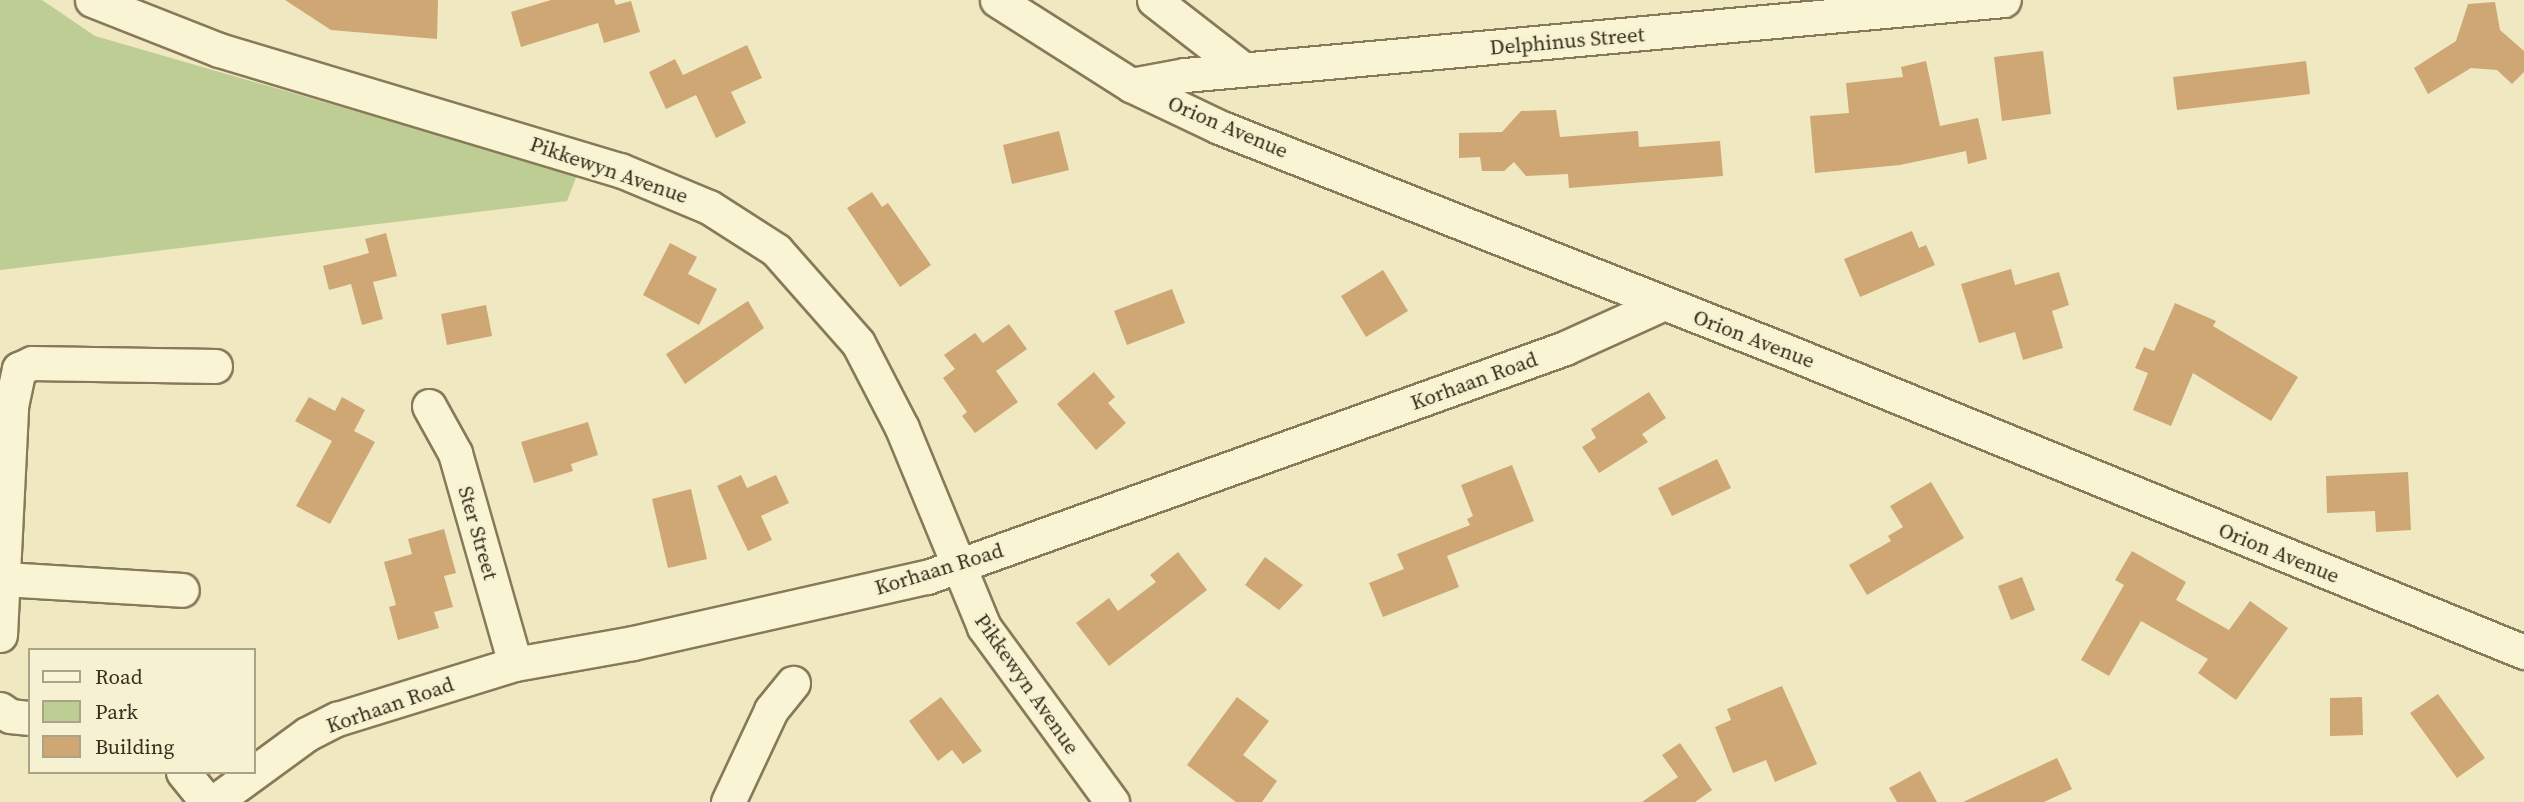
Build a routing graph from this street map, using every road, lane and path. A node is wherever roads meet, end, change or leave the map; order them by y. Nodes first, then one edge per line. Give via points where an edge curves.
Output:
1 (92, 0) edge
2 (997, 0) edge
3 (1154, 0) edge
4 (2004, 0) edge
5 (1243, 69) junction
6 (1131, 85) junction
7 (1662, 304) junction
8 (215, 366) dead end
9 (5, 405) edge
10 (429, 406) dead end
11 (957, 566) junction
12 (4, 579) junction
13 (182, 590) dead end
14 (0, 629) edge
15 (2524, 652) edge
16 (514, 664) junction
17 (793, 683) dead end
18 (0, 709) edge
19 (28, 718) edge
20 (256, 771) edge
21 (185, 774) edge
22 (252, 774) edge
23 (207, 802) edge
24 (214, 802) edge
25 (728, 802) edge
26 (1112, 802) edge

1 - 11 street, Pikkewyn Avenue via 219,50 620,170 684,195 754,234 808,282 858,343 902,428
2 - 6 street, Orion Avenue
3 - 5 street
4 - 5 street, Delphinus Street
5 - 6 street, Delphinus Street
6 - 7 street, Orion Avenue via 1219,127
7 - 11 street, Korhaan Road via 1565,348
7 - 15 street, Orion Avenue
8 - 9 street via 32,363 16,374
9 - 12 street
10 - 16 street, Ster Street via 455,453
11 - 16 street, Korhaan Road via 847,596
11 - 26 street, Pikkewyn Avenue via 990,636
12 - 13 street
12 - 14 street
16 - 20 street, Korhaan Road via 337,719 307,734
17 - 25 street via 771,710
18 - 19 street via 10,716
21 - 23 street
22 - 24 street, Korhaan Road

